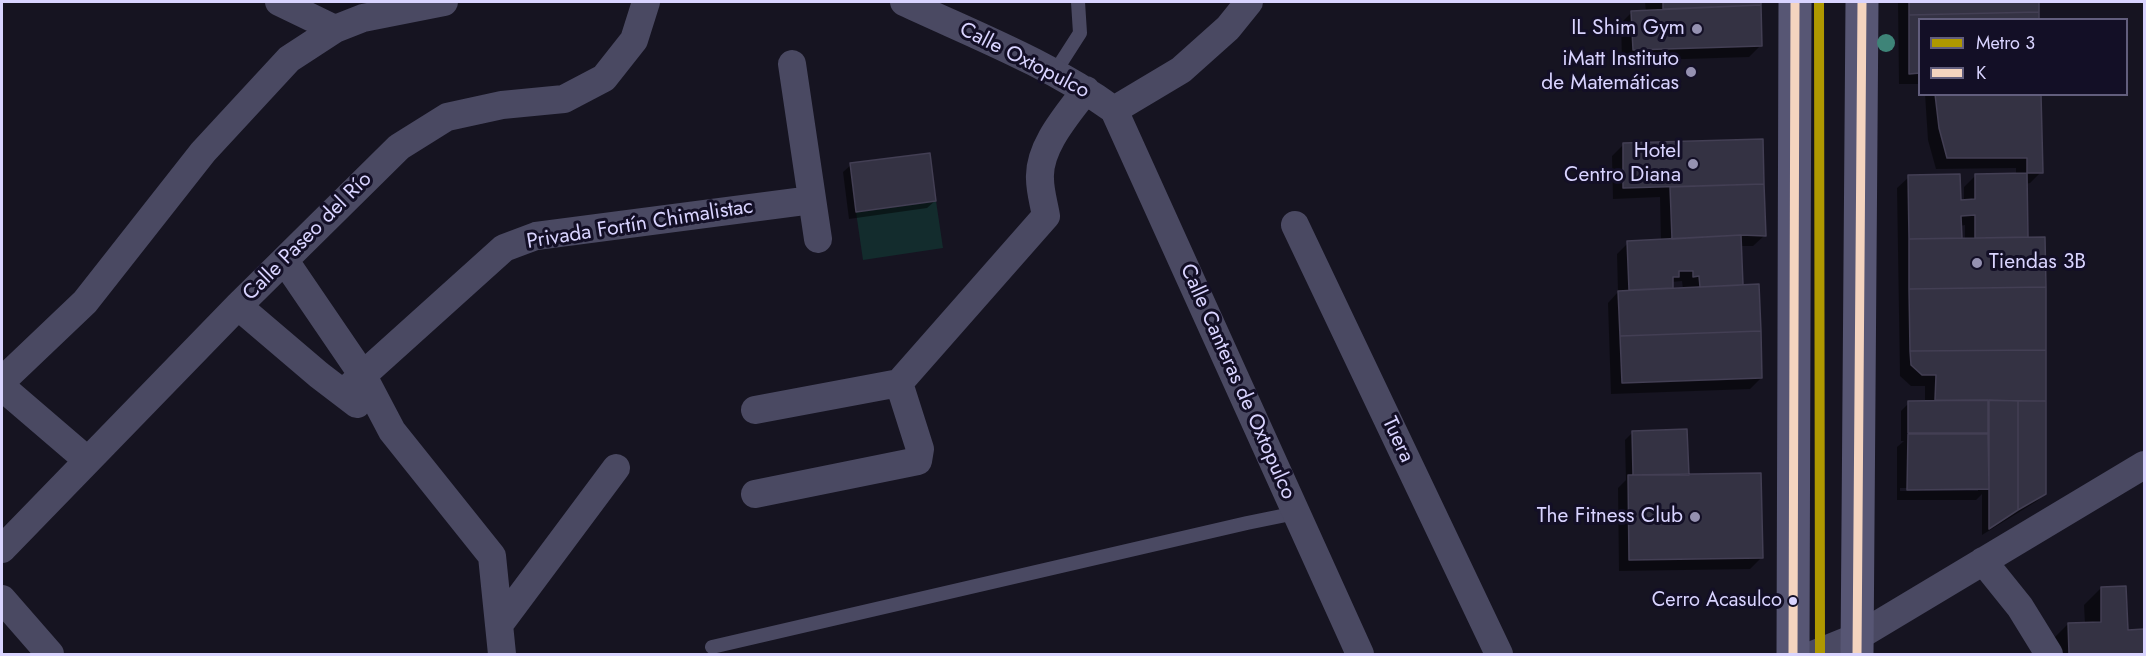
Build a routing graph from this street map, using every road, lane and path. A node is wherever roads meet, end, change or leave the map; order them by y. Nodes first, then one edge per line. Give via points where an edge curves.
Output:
1 (279, 2) edge
2 (444, 2) edge
3 (645, 2) edge
4 (904, 2) edge
5 (1078, 2) edge
6 (1249, 2) edge
7 (1795, 2) edge
8 (1862, 2) edge
9 (335, 29) junction
10 (792, 64) dead end
11 (1055, 72) junction
12 (1086, 90) junction
13 (1114, 110) junction
14 (813, 200) junction
15 (1295, 225) dead end
16 (818, 239) dead end
17 (285, 261) junction
18 (238, 306) junction
19 (2, 381) edge
20 (899, 383) junction
21 (352, 384) junction
22 (2, 387) edge
23 (755, 410) dead end
24 (87, 460) junction
25 (2145, 465) edge
26 (616, 468) dead end
27 (755, 494) dead end
28 (1296, 513) junction
29 (2, 549) edge
30 (1983, 561) junction
31 (2, 600) edge
32 (500, 625) junction
33 (1857, 646) edge
34 (712, 647) dead end
35 (50, 654) edge
36 (502, 654) edge
37 (1360, 654) edge
38 (1499, 654) edge
39 (1792, 654) edge
40 (1815, 654) edge
41 (2049, 654) edge

1 - 9 street
2 - 9 street via 363,18
3 - 17 street, Calle Paseo del Río via 634,40 604,78 564,99 502,105 447,117 399,147
4 - 11 street, Calle Oxtopulco
5 - 11 lane via 1080,33
6 - 13 street, Calle Oxtopulco via 1228,28 1182,70
7 - 39 main road
8 - 33 main road
9 - 19 street via 289,59 203,152 85,302
10 - 14 street
11 - 12 street, Calle Oxtopulco
12 - 13 street, Calle Oxtopulco
12 - 20 street via 1053,135 1040,167 1046,216
13 - 28 street, Calle Canteras de Oxtopulco
14 - 16 street
14 - 21 street, Privada Fortín Chimalistac via 536,236 504,248
15 - 38 street, Tuera
17 - 18 street, Calle Paseo del Río
17 - 21 street
18 - 21 street
18 - 24 street, Calle Paseo del Río
20 - 23 street
20 - 27 street via 920,448 918,461
21 - 32 street via 492,556
22 - 24 street
24 - 29 street, Calle Paseo del Río
25 - 30 street
26 - 32 street
28 - 34 lane
28 - 37 street, Calle Canteras de Oxtopulco
30 - 33 street
30 - 41 street via 2020,607
31 - 35 street
32 - 36 street
33 - 40 street

